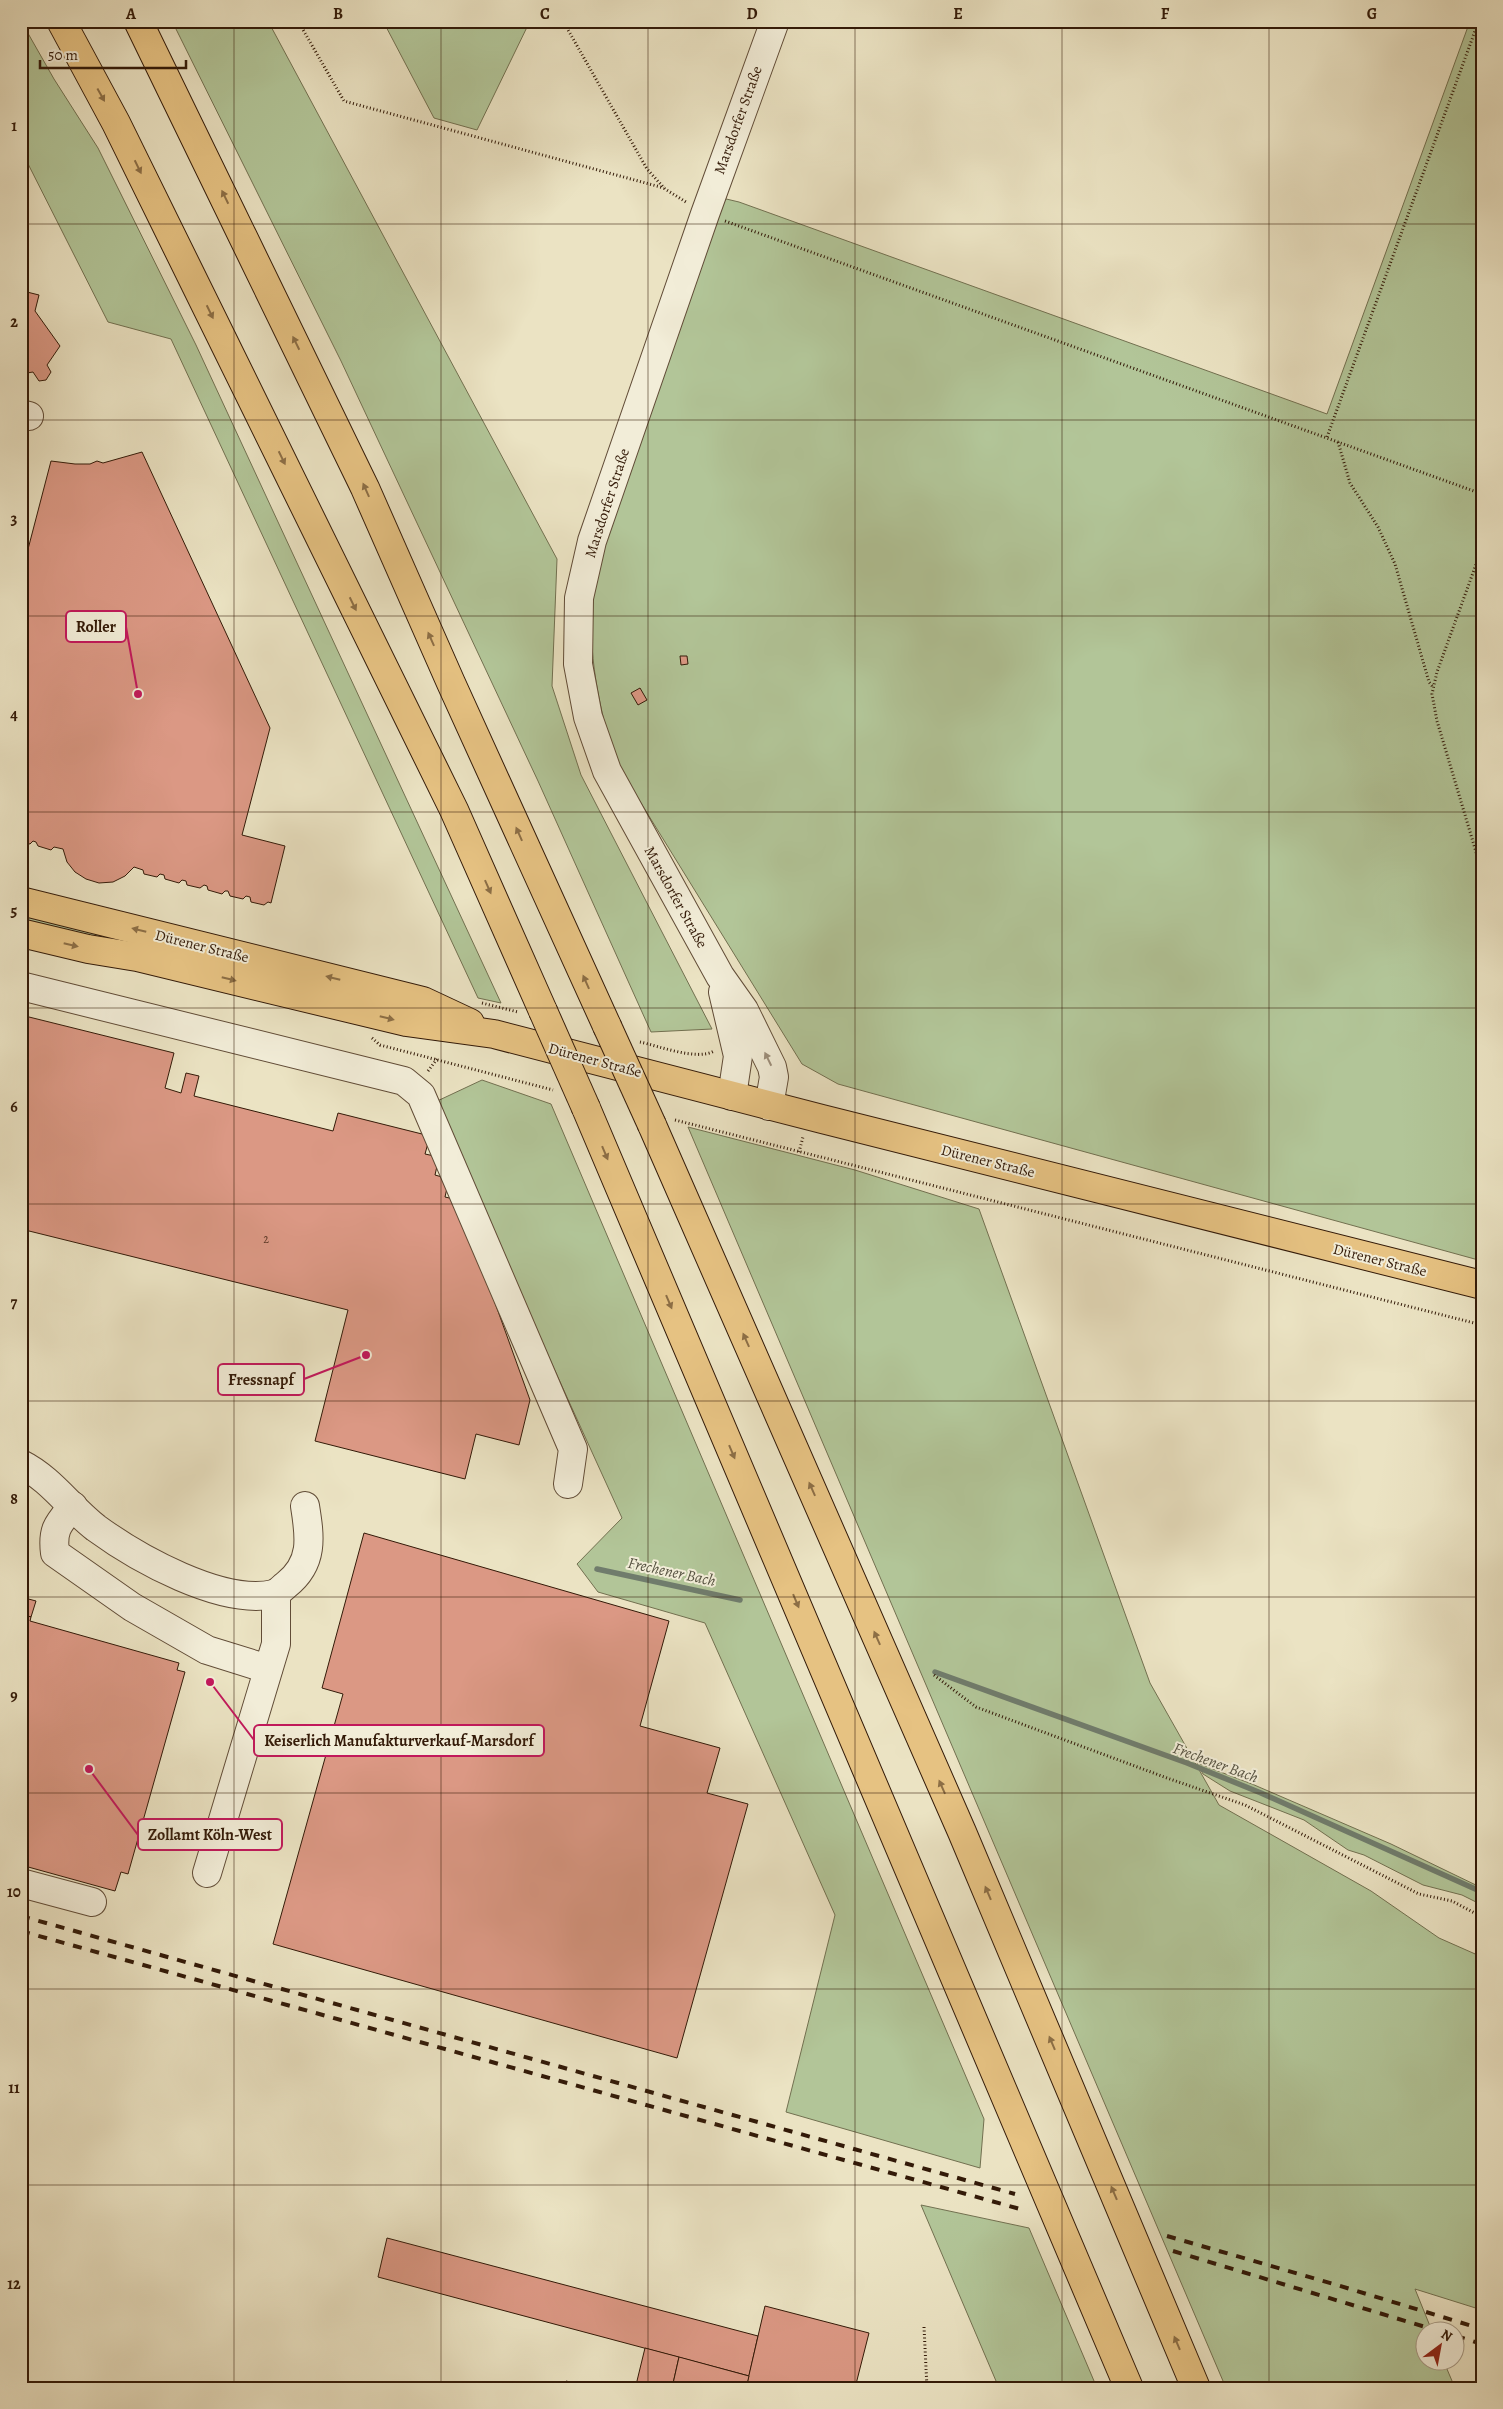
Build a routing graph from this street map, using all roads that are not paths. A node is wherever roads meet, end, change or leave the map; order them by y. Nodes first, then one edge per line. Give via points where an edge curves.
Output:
1 (61, 21) edge
2 (138, 21) edge
3 (775, 21) edge
4 (21, 901) edge
5 (22, 934) edge
6 (720, 976) junction
7 (21, 986) edge
8 (494, 1034) junction
9 (732, 1096) junction
10 (769, 1106) junction
11 (1482, 1285) edge
12 (21, 1464) edge
13 (568, 1484) dead end
14 (73, 1506) junction
15 (305, 1506) dead end
16 (276, 1593) junction
17 (268, 1669) junction
18 (207, 1873) dead end
19 (21, 1883) edge
20 (92, 1902) dead end
21 (1129, 2388) edge
22 (1196, 2388) edge

1 -> 21 main road, bridge via 121,132 454,810 586,1108
22 -> 2 main road, bridge via 663,1122 607,1026 459,702 366,488
3 - 6 street, Marsdorfer Straße via 696,208 592,541 580,598 578,664 588,717 607,771
8 -> 4 main road, Dürener Straße via 423,1001
5 -> 8 main road, Dürener Straße via 137,957 406,1022
6 - 9 street, Marsdorfer Straße via 738,1056
10 -> 6 street, Marsdorfer Straße via 774,1077 772,1067 744,1010
7 - 13 street via 404,1081 421,1095 572,1449
8 - 9 main road, Dürener Straße
9 - 10 main road, Dürener Straße
10 - 11 main road, Dürener Straße
12 - 14 street via 38,1473
14 - 16 street via 95,1527 142,1558 205,1588 245,1594
14 - 17 street via 53,1536 54,1552 132,1607 207,1650
15 - 16 street via 310,1538 306,1558 296,1577
16 - 17 street via 276,1644
17 - 18 street
19 - 20 street

